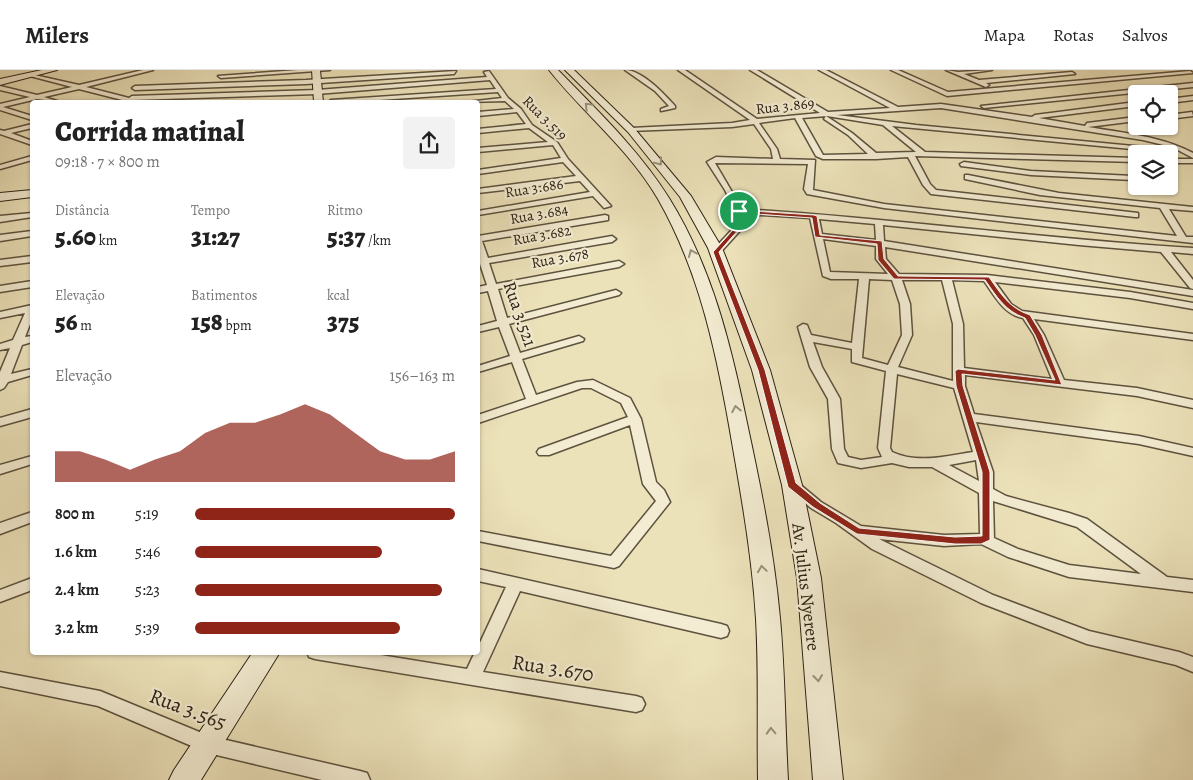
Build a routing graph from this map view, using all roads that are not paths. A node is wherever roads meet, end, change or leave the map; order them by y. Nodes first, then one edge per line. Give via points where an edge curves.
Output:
1 (53, 70) edge
2 (316, 70) edge
3 (327, 70) edge
4 (486, 70) edge
5 (553, 70) edge
6 (628, 70) edge
7 (681, 70) edge
8 (753, 70) edge
9 (822, 70) edge
10 (894, 70) edge
11 (949, 70) edge
12 (989, 70) edge
13 (1173, 70) edge
14 (147, 71) edge
15 (476, 71) edge
16 (466, 72) dead end
17 (228, 73) edge
18 (406, 73) edge
19 (955, 73) junction
20 (1179, 73) junction
21 (1190, 73) edge
22 (572, 74) edge
23 (1076, 74) dead end
24 (32, 75) junction
25 (218, 76) dead end
26 (490, 78) junction
27 (317, 81) junction
28 (0, 82) edge
29 (979, 82) junction
30 (410, 84) junction
31 (223, 85) junction
32 (1193, 85) edge
33 (77, 87) junction
34 (0, 88) edge
35 (135, 88) junction
36 (500, 90) junction
37 (998, 90) junction
38 (317, 92) junction
39 (949, 94) junction
40 (224, 95) junction
41 (37, 97) junction
42 (1193, 98) edge
43 (420, 99) edge
44 (506, 99) junction
45 (49, 100) edge
46 (131, 100) edge
47 (222, 100) edge
48 (319, 100) edge
49 (390, 100) edge
50 (968, 100) dead end
51 (1178, 100) edge
52 (480, 101) edge
53 (977, 103) dead end
54 (1128, 105) edge
55 (985, 106) junction
56 (0, 107) edge
57 (896, 108) junction
58 (957, 108) junction
59 (519, 110) junction
60 (663, 110) dead end
61 (480, 114) edge
62 (1192, 114) dead end
63 (823, 115) junction
64 (1178, 116) edge
65 (30, 117) edge
66 (798, 117) junction
67 (1025, 118) junction
68 (1128, 120) edge
69 (755, 121) junction
70 (886, 124) junction
71 (30, 126) edge
72 (530, 126) junction
73 (1074, 127) junction
74 (480, 131) edge
75 (624, 132) junction
76 (2, 133) edge
77 (30, 142) edge
78 (555, 143) junction
79 (480, 150) edge
80 (910, 154) junction
81 (923, 154) junction
82 (958, 156) junction
83 (1193, 156) edge
84 (876, 157) junction
85 (30, 159) edge
86 (1118, 159) junction
87 (0, 160) edge
88 (565, 160) junction
89 (1128, 160) edge
90 (1178, 160) edge
91 (777, 161) junction
92 (1193, 161) edge
93 (10, 164) junction
94 (964, 164) junction
95 (0, 167) edge
96 (1128, 171) edge
97 (480, 172) edge
98 (968, 177) junction
99 (582, 178) junction
100 (1128, 179) edge
101 (480, 191) edge
102 (596, 193) junction
103 (30, 194) edge
104 (968, 195) junction
105 (0, 197) edge
106 (607, 206) dead end
107 (1164, 207) junction
108 (1193, 209) edge
109 (739, 211) junction
110 (480, 213) edge
111 (1135, 215) dead end
112 (30, 216) edge
113 (814, 216) junction
114 (605, 218) dead end
115 (0, 219) edge
116 (878, 221) junction
117 (30, 234) edge
118 (818, 236) junction
119 (0, 238) edge
120 (612, 239) dead end
121 (1182, 239) junction
122 (480, 240) edge
123 (1193, 240) edge
124 (880, 242) junction
125 (1164, 250) junction
126 (1193, 251) edge
127 (716, 252) junction
128 (30, 259) edge
129 (481, 261) edge
130 (0, 263) edge
131 (619, 264) dead end
132 (864, 277) junction
133 (946, 277) junction
134 (1088, 277) junction
135 (896, 278) junction
136 (986, 278) junction
137 (30, 284) edge
138 (1193, 286) edge
139 (492, 287) junction
140 (0, 288) edge
141 (480, 290) edge
142 (1091, 290) junction
143 (616, 293) dead end
144 (1193, 293) edge
145 (1193, 306) edge
146 (30, 309) edge
147 (0, 315) edge
148 (30, 315) edge
149 (1028, 316) junction
150 (503, 323) junction
151 (480, 329) edge
152 (1193, 337) edge
153 (579, 339) dead end
154 (30, 340) edge
155 (20, 343) junction
156 (0, 347) edge
157 (857, 348) junction
158 (516, 358) junction
159 (892, 367) junction
160 (480, 368) edge
161 (958, 371) junction
162 (30, 373) edge
163 (2, 383) edge
164 (1060, 383) junction
165 (959, 386) junction
166 (532, 398) junction
167 (1193, 404) edge
168 (30, 414) edge
169 (969, 417) junction
170 (480, 418) edge
171 (635, 419) junction
172 (0, 422) edge
173 (544, 452) dead end
174 (1193, 452) edge
175 (981, 455) junction
176 (893, 458) junction
177 (30, 461) edge
178 (932, 461) junction
179 (0, 470) edge
180 (792, 485) junction
181 (986, 491) junction
182 (30, 518) edge
183 (0, 528) edge
184 (857, 531) junction
185 (480, 536) edge
186 (983, 539) junction
187 (480, 575) edge
188 (1163, 582) junction
189 (515, 584) junction
190 (30, 585) edge
191 (1193, 586) edge
192 (0, 596) edge
193 (721, 632) dead end
194 (265, 655) edge
195 (333, 655) edge
196 (1193, 665) edge
197 (472, 677) junction
198 (0, 679) edge
199 (636, 704) dead end
200 (208, 744) junction
201 (184, 780) edge
202 (360, 780) edge
203 (773, 780) edge
204 (828, 780) edge

1 - 24 main road
2 - 3 street
2 - 17 street
2 - 27 main road
4 - 15 street
4 - 26 street, Rua 3.519
75 -> 5 main road, Av. Julius Nyerere
6 - 60 street via 657,90 673,107
7 - 69 street
8 - 63 street
9 - 57 street
10 - 39 street
11 - 19 street
12 - 19 street
13 - 20 street
14 - 33 street
14 - 35 street
16 - 18 street
17 - 25 street
17 - 31 street
18 - 27 street
18 - 30 street
19 - 29 street
20 - 21 street
20 - 37 street
22 - 75 main road, Av. Julius Nyerere
23 - 29 street
24 - 28 main road
24 - 33 street
26 - 30 street
26 - 36 street, Rua 3.519
27 - 31 street
27 - 38 main road
29 - 37 street
30 - 38 street
30 - 43 street
31 - 35 street
31 - 40 street
32 - 55 street
33 - 41 street
33 - 46 street
34 - 41 street
35 - 46 street
36 - 43 street
36 - 44 street, Rua 3.519
37 - 39 street
38 - 40 street
38 - 48 main road
39 - 50 street
40 - 46 street
40 - 47 street
41 - 45 street
41 - 56 street
42 - 51 street
43 - 49 street
44 - 52 street
44 - 59 street, Rua 3.519
53 - 55 street
54 - 67 street
55 - 58 street
56 - 65 street
57 - 58 street, Rua 3.869
57 - 63 street, Rua 3.869
58 - 67 street
59 - 61 street
59 - 72 street, Rua 3.519
62 - 64 street
63 - 66 street, Rua 3.869
63 - 70 street
63 - 84 street
66 - 69 street, Rua 3.869
66 - 84 street via 821,157
67 - 73 street
68 - 73 street
69 - 75 street, Rua 3.869
69 - 91 street via 774,149
70 - 81 street
70 - 83 street via 1113,144
71 - 76 street
72 - 74 street
72 - 78 street, Rua 3.519
73 - 83 street via 1163,142
75 -> 127 main road, Av. Julius Nyerere via 685,196
203 -> 75 main road, Av. Julius Nyerere via 765,584 729,371 691,249
76 - 77 street
78 - 79 street
78 - 88 street, Rua 3.519
80 - 81 street
80 - 84 street
80 - 104 street via 933,191
81 - 82 street
82 - 86 street
82 - 94 street
85 - 93 street
86 - 89 street
86 - 96 street
87 - 93 street
88 - 97 street
88 - 99 street, Rua 3.519
90 - 92 street
91 - 109 street via 711,160
91 - 121 street via 813,163 808,189 818,194 884,206
93 - 95 street
94 - 98 street
94 - 100 street via 1031,173
98 - 104 street
98 - 107 street via 1034,192
99 - 101 street
99 - 102 street, Rua 3.519
102 - 106 street, Rua 3.519
102 - 110 street, Rua 3.686
103 - 105 main road
104 - 111 street
107 - 108 street
107 - 121 street
109 - 113 street
109 - 127 street via 744,221
112 - 115 street
113 - 116 street
113 - 118 street
114 - 122 street, Rua 3.684
116 - 124 street
116 - 125 street via 1096,246
117 - 119 street
118 - 124 street
118 - 132 street via 826,274
120 - 129 street, Rua 3.682
121 - 123 street
124 - 134 street
124 - 135 street via 881,260
125 - 126 street
125 - 138 street
127 - 180 main road, Av. Julius Nyerere via 762,370
128 - 130 street
129 - 139 street, Rua 3.521
131 - 139 street, Rua 3.678
132 - 135 street
132 - 157 street
133 - 135 street
133 - 136 street
133 - 161 street via 958,324
134 - 142 street
134 - 144 street
135 - 159 street via 905,304 907,335
136 - 142 street
136 - 149 street via 1007,306
137 - 140 street
139 - 141 street, Rua 3.678
139 - 150 street, Rua 3.521
142 - 145 street
143 - 150 street
146 - 147 street
148 - 155 street
149 - 152 street
149 - 164 street
150 - 151 street
150 - 158 street, Rua 3.521
153 - 158 street
154 - 155 street
155 - 156 street
155 - 163 street
157 - 159 street via 856,360
157 - 176 street via 804,332 816,367 834,399 838,449 843,460 855,463
158 - 160 street
158 - 166 street, Rua 3.521
159 - 165 street
159 - 176 street via 884,448
161 - 164 street
161 - 165 street
162 - 163 street
164 - 167 street via 1137,392
165 - 169 street
166 - 170 street
166 - 171 street via 593,384 626,401
168 - 172 street
169 - 174 street via 1139,440
169 - 175 street
171 - 173 street
171 - 185 street via 650,484 662,502 614,562
175 - 178 street
175 - 181 street via 986,472
176 - 178 street via 905,462
177 - 179 street
178 - 181 street
180 - 184 street
180 -> 204 main road, Av. Julius Nyerere via 808,578
181 - 186 street via 987,537
181 - 188 street via 1008,502 1064,516 1082,524
182 - 183 street
184 - 186 street via 955,541
184 - 196 street via 877,545 988,599 1086,637
186 - 188 street via 1013,553 1069,571
187 - 189 street
188 - 191 street
189 - 193 street
189 - 197 street
190 - 192 street
194 - 200 main road
195 - 197 street, Rua 3.670
197 - 199 street, Rua 3.670
198 - 200 street, Rua 3.565 via 100,699
200 - 201 main road
200 - 202 street, Rua 3.565

